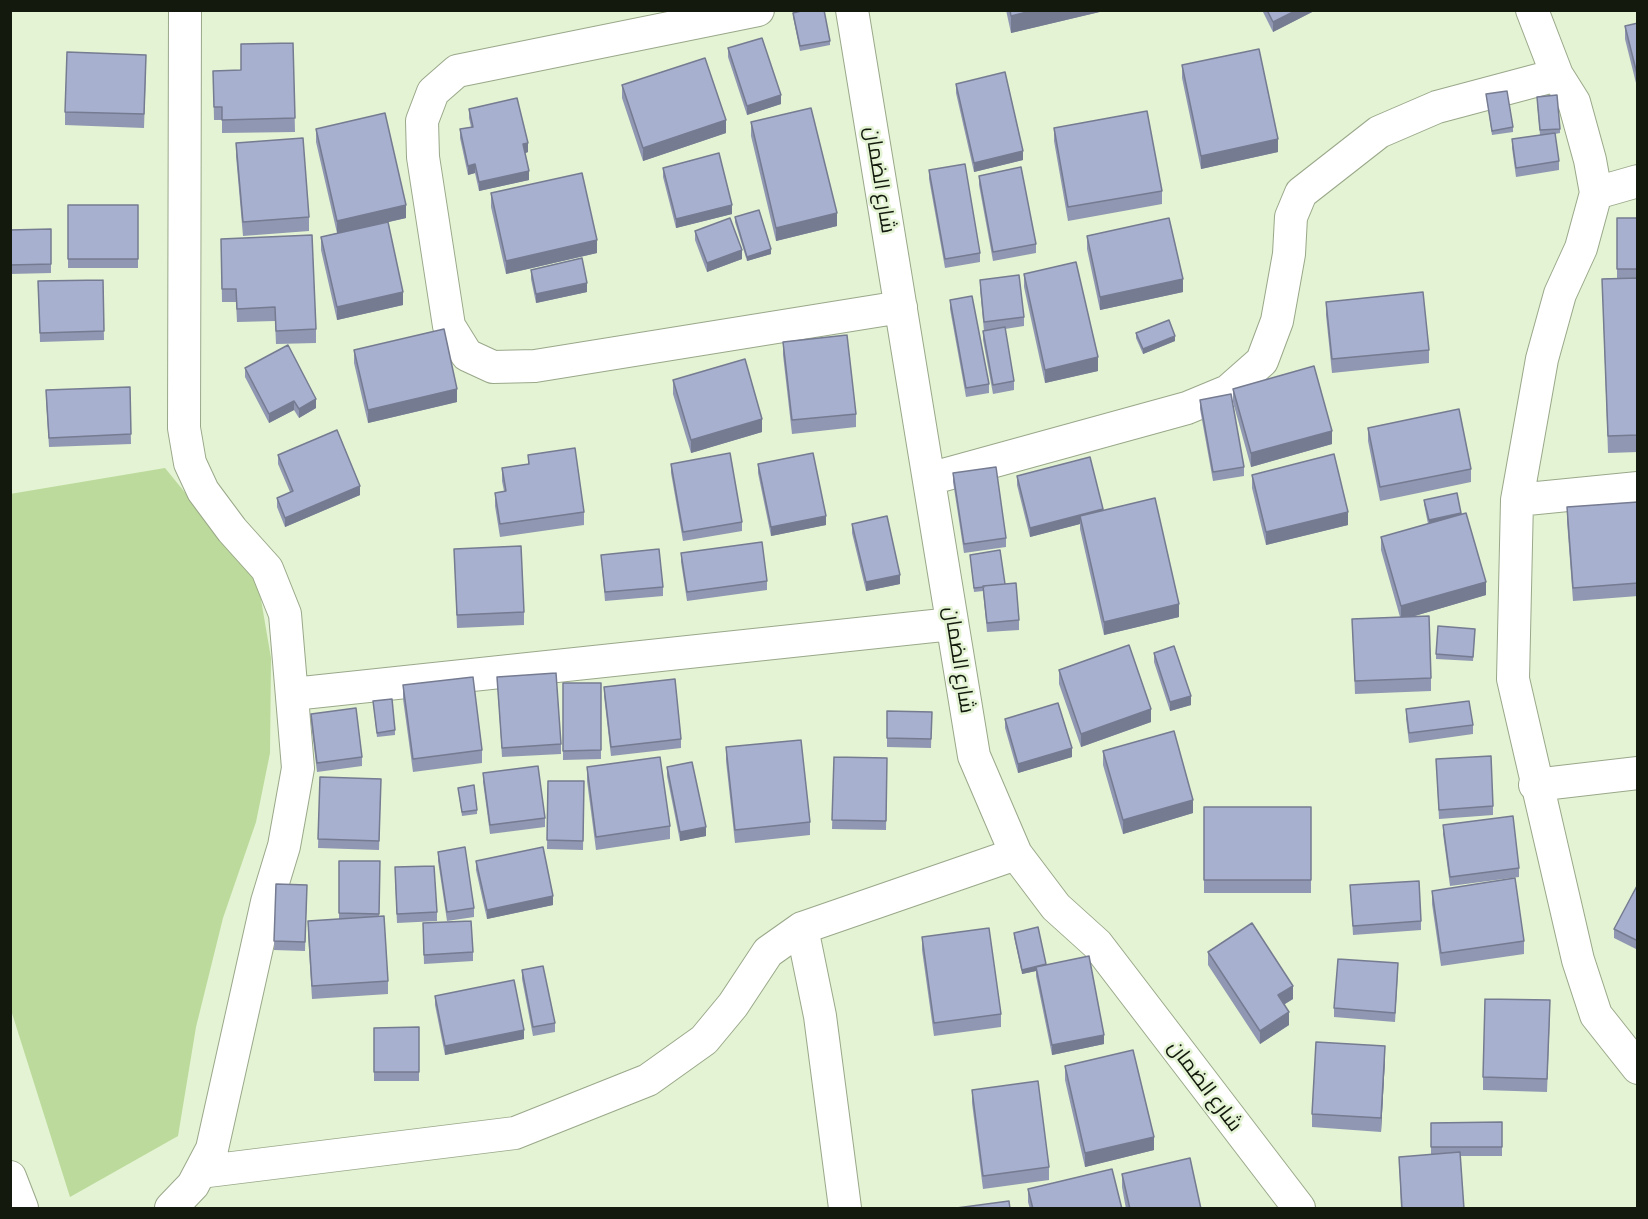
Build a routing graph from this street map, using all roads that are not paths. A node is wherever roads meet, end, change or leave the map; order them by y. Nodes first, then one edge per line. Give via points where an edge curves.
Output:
1 (185, 10) edge
2 (758, 10) edge
3 (852, 10) edge
4 (1532, 10) edge
5 (1557, 75) junction
6 (1638, 181) edge
7 (1596, 193) junction
8 (901, 307) junction
9 (929, 479) junction
10 (1638, 488) edge
11 (1517, 500) junction
12 (952, 624) junction
13 (293, 694) junction
14 (1638, 773) edge
15 (1535, 785) junction
16 (1016, 854) junction
17 (802, 928) junction
18 (1638, 1068) edge
19 (200, 1172) junction
20 (10, 1177) edge
21 (22, 1209) edge
22 (171, 1209) edge
23 (845, 1209) edge
24 (1299, 1209) edge

1 - 13 street via 186,440 190,463 202,491 267,569 285,614
2 - 8 street via 457,71 433,92 422,121 423,158 449,326 467,354 493,367 535,366
3 - 8 street, شارع الضمان
4 - 5 street
5 - 7 street via 1574,102
5 - 9 street via 1437,107 1379,132 1301,193 1291,217 1277,321 1266,351 1262,360 1228,391 1187,408
6 - 7 street
7 - 11 street via 1542,359
8 - 9 street, شارع الضمان
9 - 12 street, شارع الضمان
10 - 11 street
11 - 15 street via 1513,679
12 - 13 street
12 - 16 street, شارع الضمان via 974,756
13 - 19 street via 298,768 284,846 259,934 212,1149
14 - 15 street
15 - 18 street via 1578,960 1596,1015
16 - 17 street
16 - 24 street, شارع الضمان via 1056,907 1097,944
17 - 19 street via 768,952 704,1040 648,1080 515,1133
17 - 23 street via 820,1016
19 - 22 street
20 - 21 street

